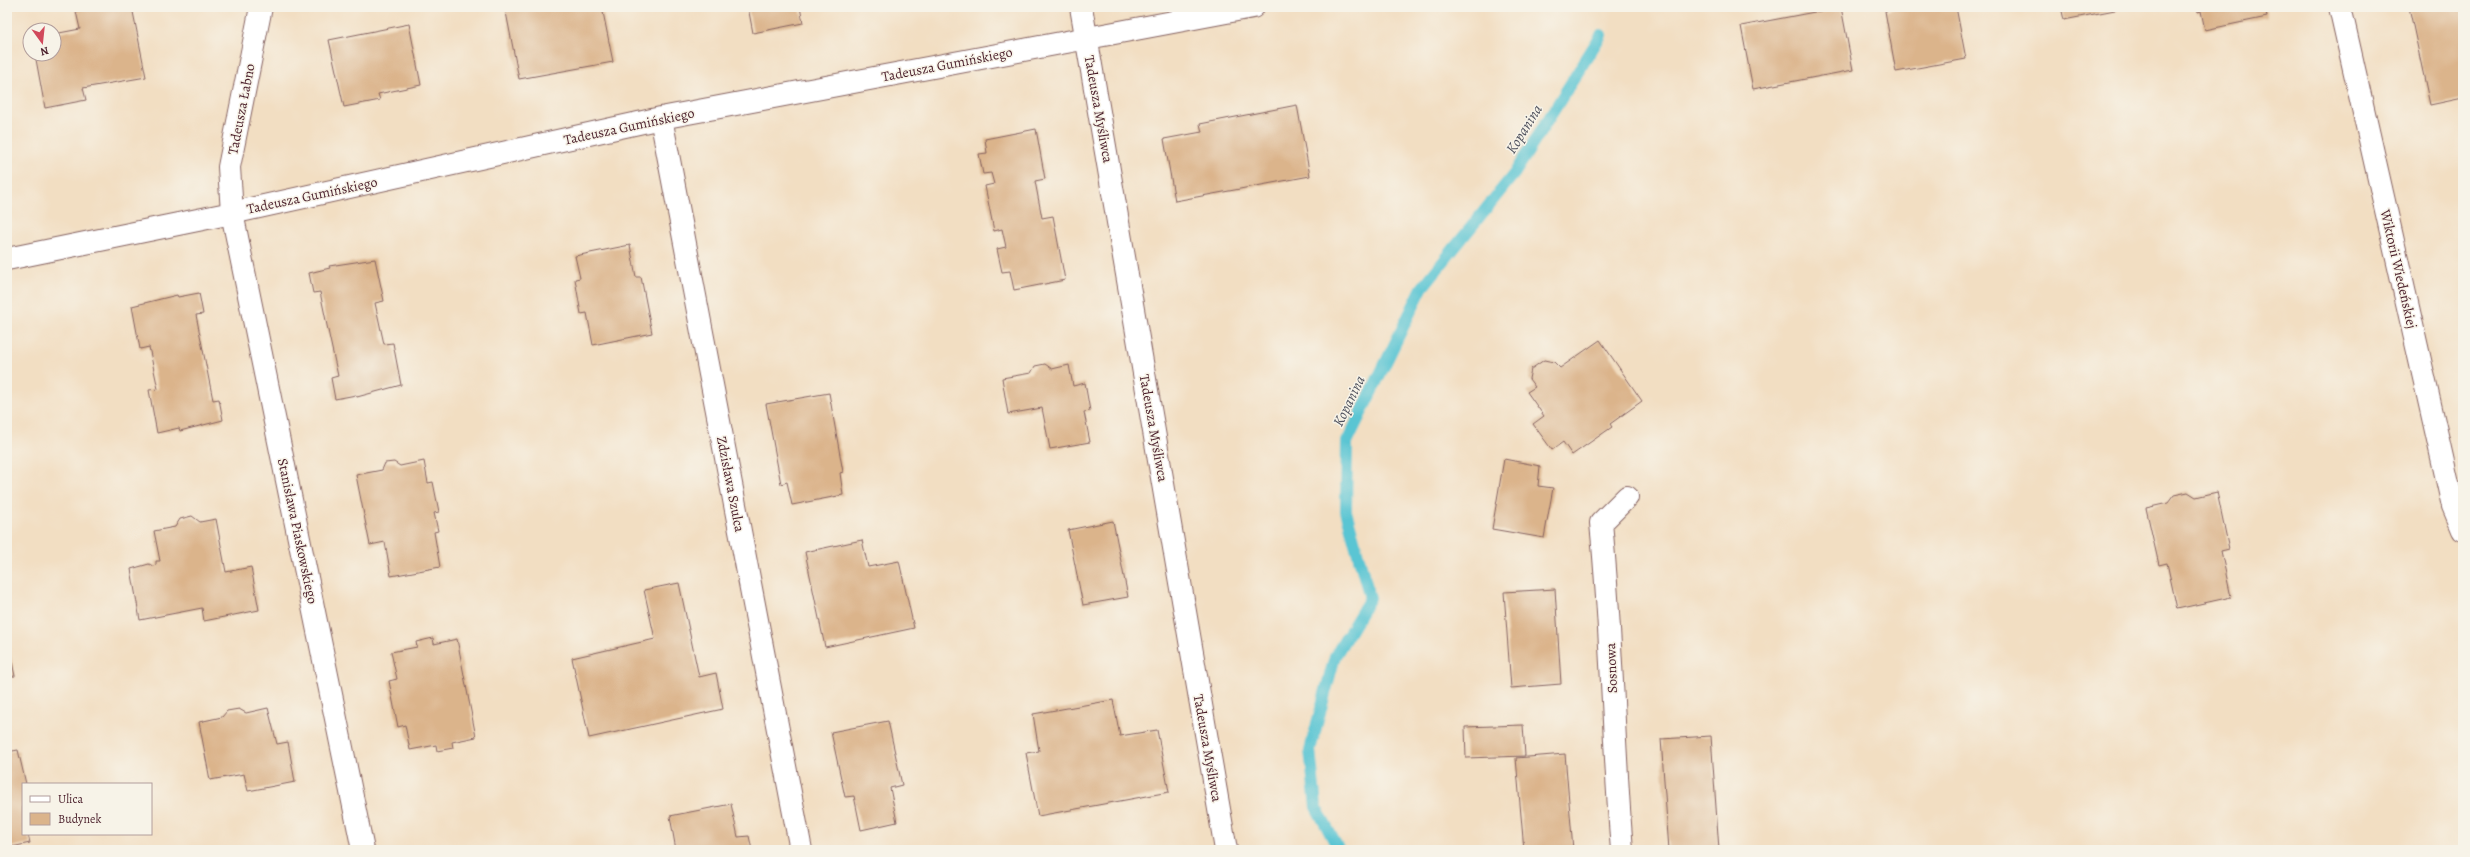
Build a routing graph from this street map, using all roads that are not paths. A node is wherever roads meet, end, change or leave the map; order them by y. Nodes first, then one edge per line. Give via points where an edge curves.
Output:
1 (261, 7) edge
2 (1081, 7) edge
3 (1253, 7) edge
4 (2340, 7) edge
5 (1087, 38) junction
6 (661, 118) junction
7 (232, 213) junction
8 (7, 259) edge
9 (1627, 497) dead end
10 (2463, 530) edge
11 (363, 850) edge
12 (801, 850) edge
13 (1226, 850) edge
14 (1622, 850) edge

1 - 7 street, Tadeusza Łabno via 229,167
2 - 5 street, Tadeusza Myśliwca
3 - 5 street, Tadeusza Gumińskiego
4 - 10 street, Wiktorii Wiedeńskiej via 2453,506
5 - 6 street, Tadeusza Gumińskiego
5 - 13 street, Tadeusza Myśliwca
6 - 7 street, Tadeusza Gumińskiego
6 - 12 street, Zdzisława Szulca
7 - 8 street, Tadeusza Gumińskiego
7 - 11 street, Stanisława Piaskowskiego
9 - 14 street, Sosnowa via 1601,523 1608,599 1616,782

